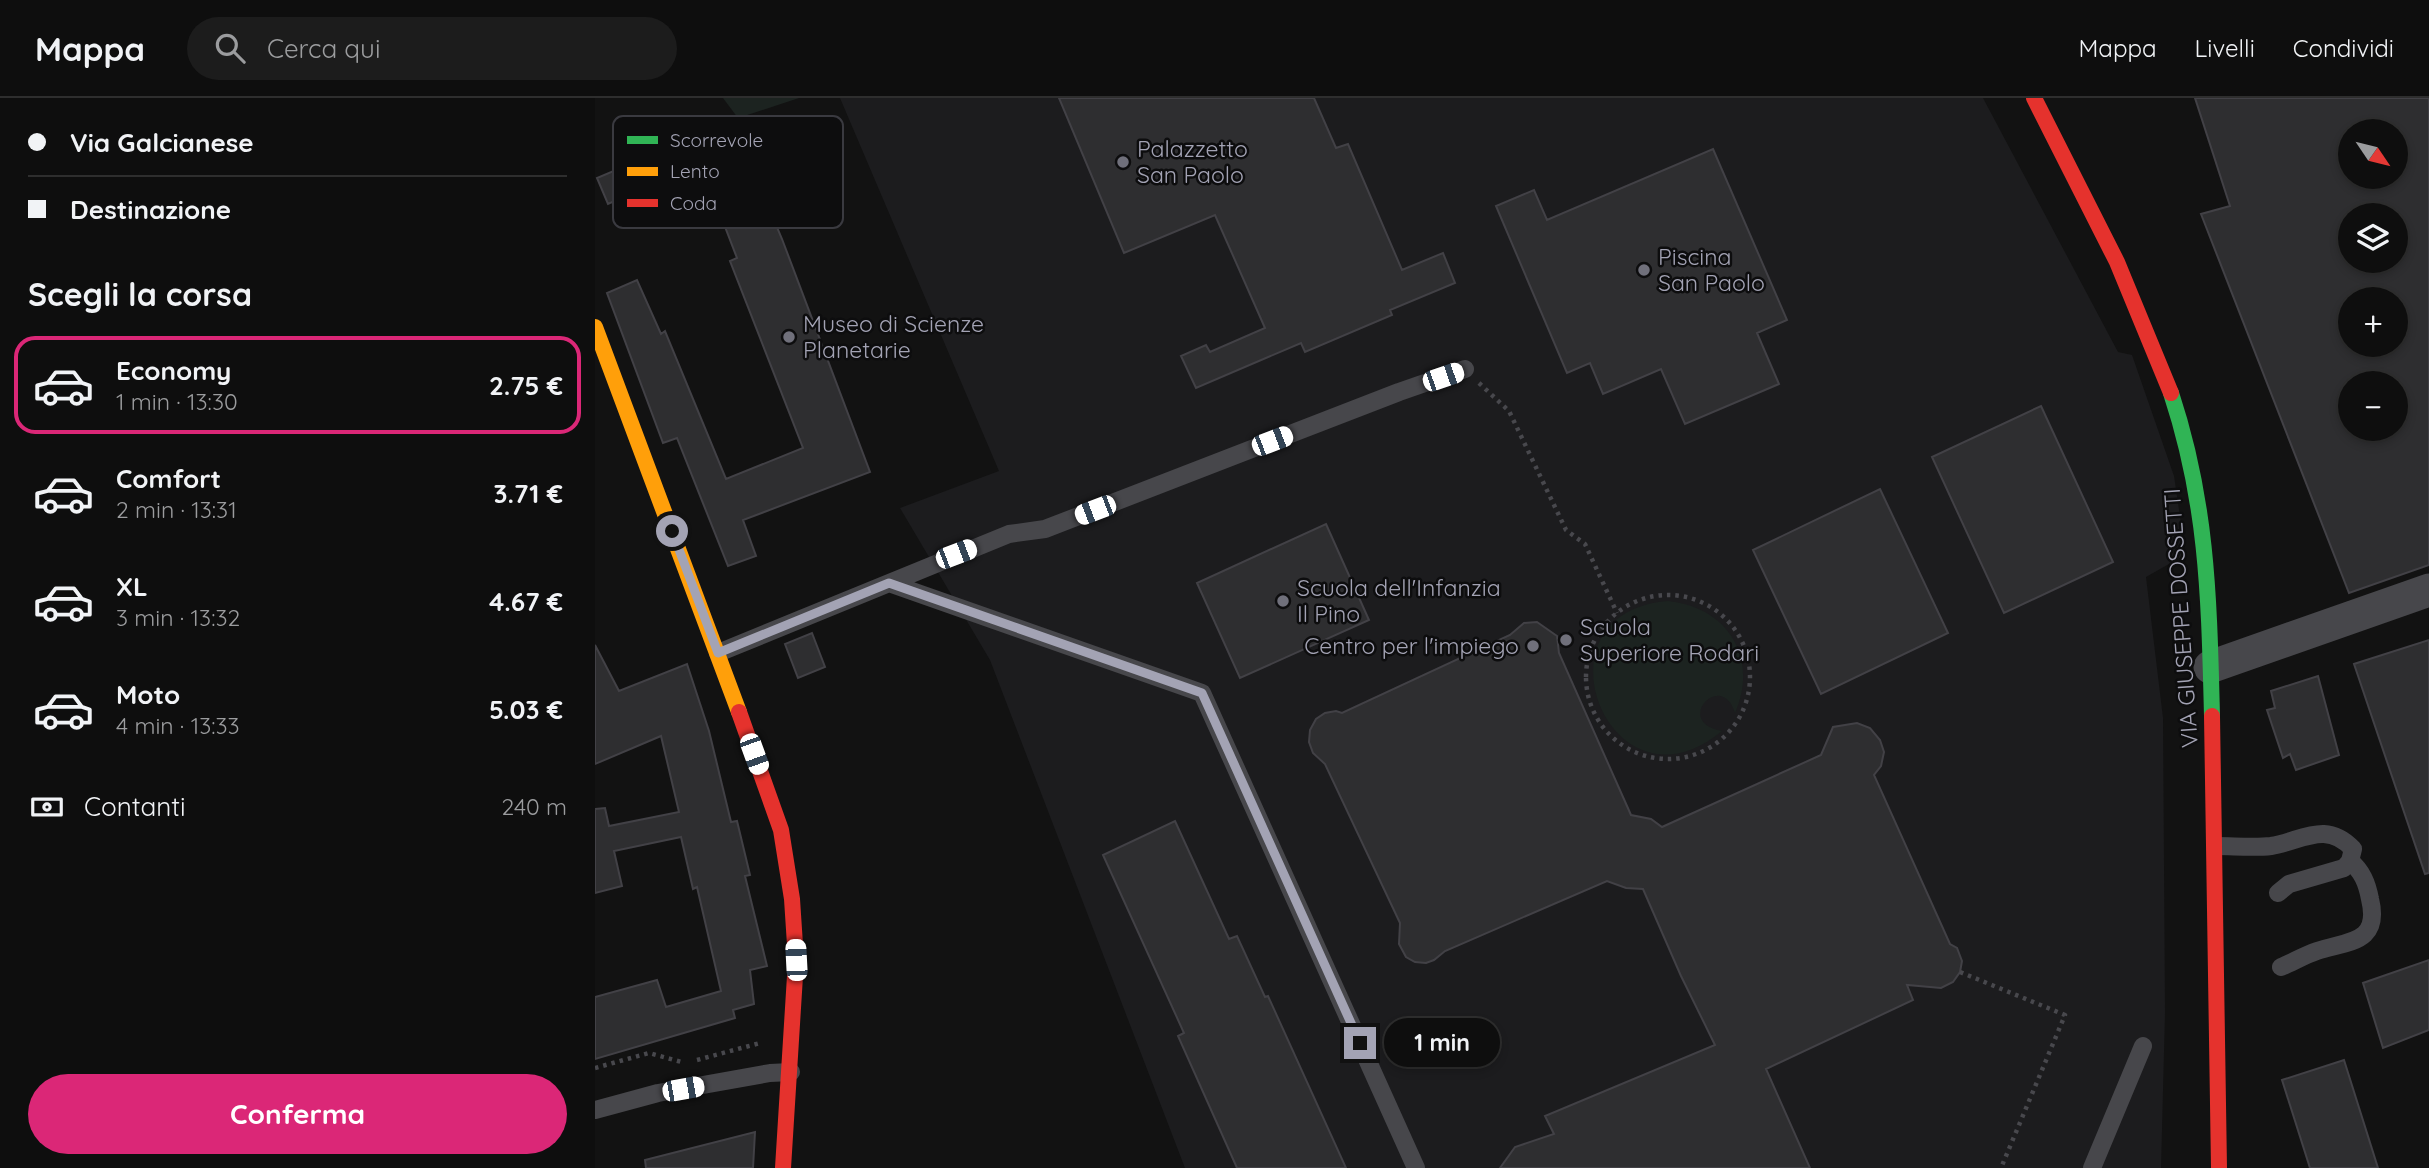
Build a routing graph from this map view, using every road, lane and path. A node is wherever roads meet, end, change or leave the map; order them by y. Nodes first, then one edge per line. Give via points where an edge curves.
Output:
1 (2034, 98) edge
2 (595, 327) edge
3 (1465, 369) joint
4 (889, 583) junction
5 (2429, 590) edge
6 (1616, 613) junction
7 (718, 653) junction
8 (2210, 667) junction
9 (2216, 846) junction
10 (2350, 861) junction
11 (2278, 893) dead end
12 (2281, 967) dead end
13 (1960, 972) dead end
14 (2143, 1046) dead end
15 (595, 1068) edge
16 (791, 1072) junction
17 (770, 1073) junction
18 (595, 1110) edge
19 (783, 1168) edge
20 (1416, 1168) edge
21 (2001, 1168) edge
22 (2092, 1168) edge
23 (2219, 1168) edge

1 - 8 street, VIA GIUSEPPE DOSSETTI via 2134,301 2184,432 2200,513
2 - 7 street
3 - 4 lane via 1045,529 1009,534
3 - 6 path via 1509,411 1566,530 1585,544
4 - 7 lane
4 - 20 lane via 1202,693
5 - 8 street
6 - 6 path via 1639,601 1669,596 1698,602 1730,624 1744,646 1750,690 1738,721 1719,741 1692,755 1650,758 1614,738 1601,723 1585,686 1587,661 1601,630
7 - 16 street via 781,830 796,960
8 - 9 street, VIA GIUSEPPE DOSSETTI
9 - 10 lane via 2271,846 2309,834 2329,834 2353,849
9 - 23 street, VIA GIUSEPPE DOSSETTI
10 - 11 lane via 2344,869 2289,884
10 - 12 lane via 2366,880 2372,904 2372,921 2365,935
13 - 21 path via 2065,1015
14 - 22 lane
15 - 17 path via 649,1053 685,1063 769,1041
16 - 17 lane
16 - 19 street
17 - 18 lane via 658,1093

